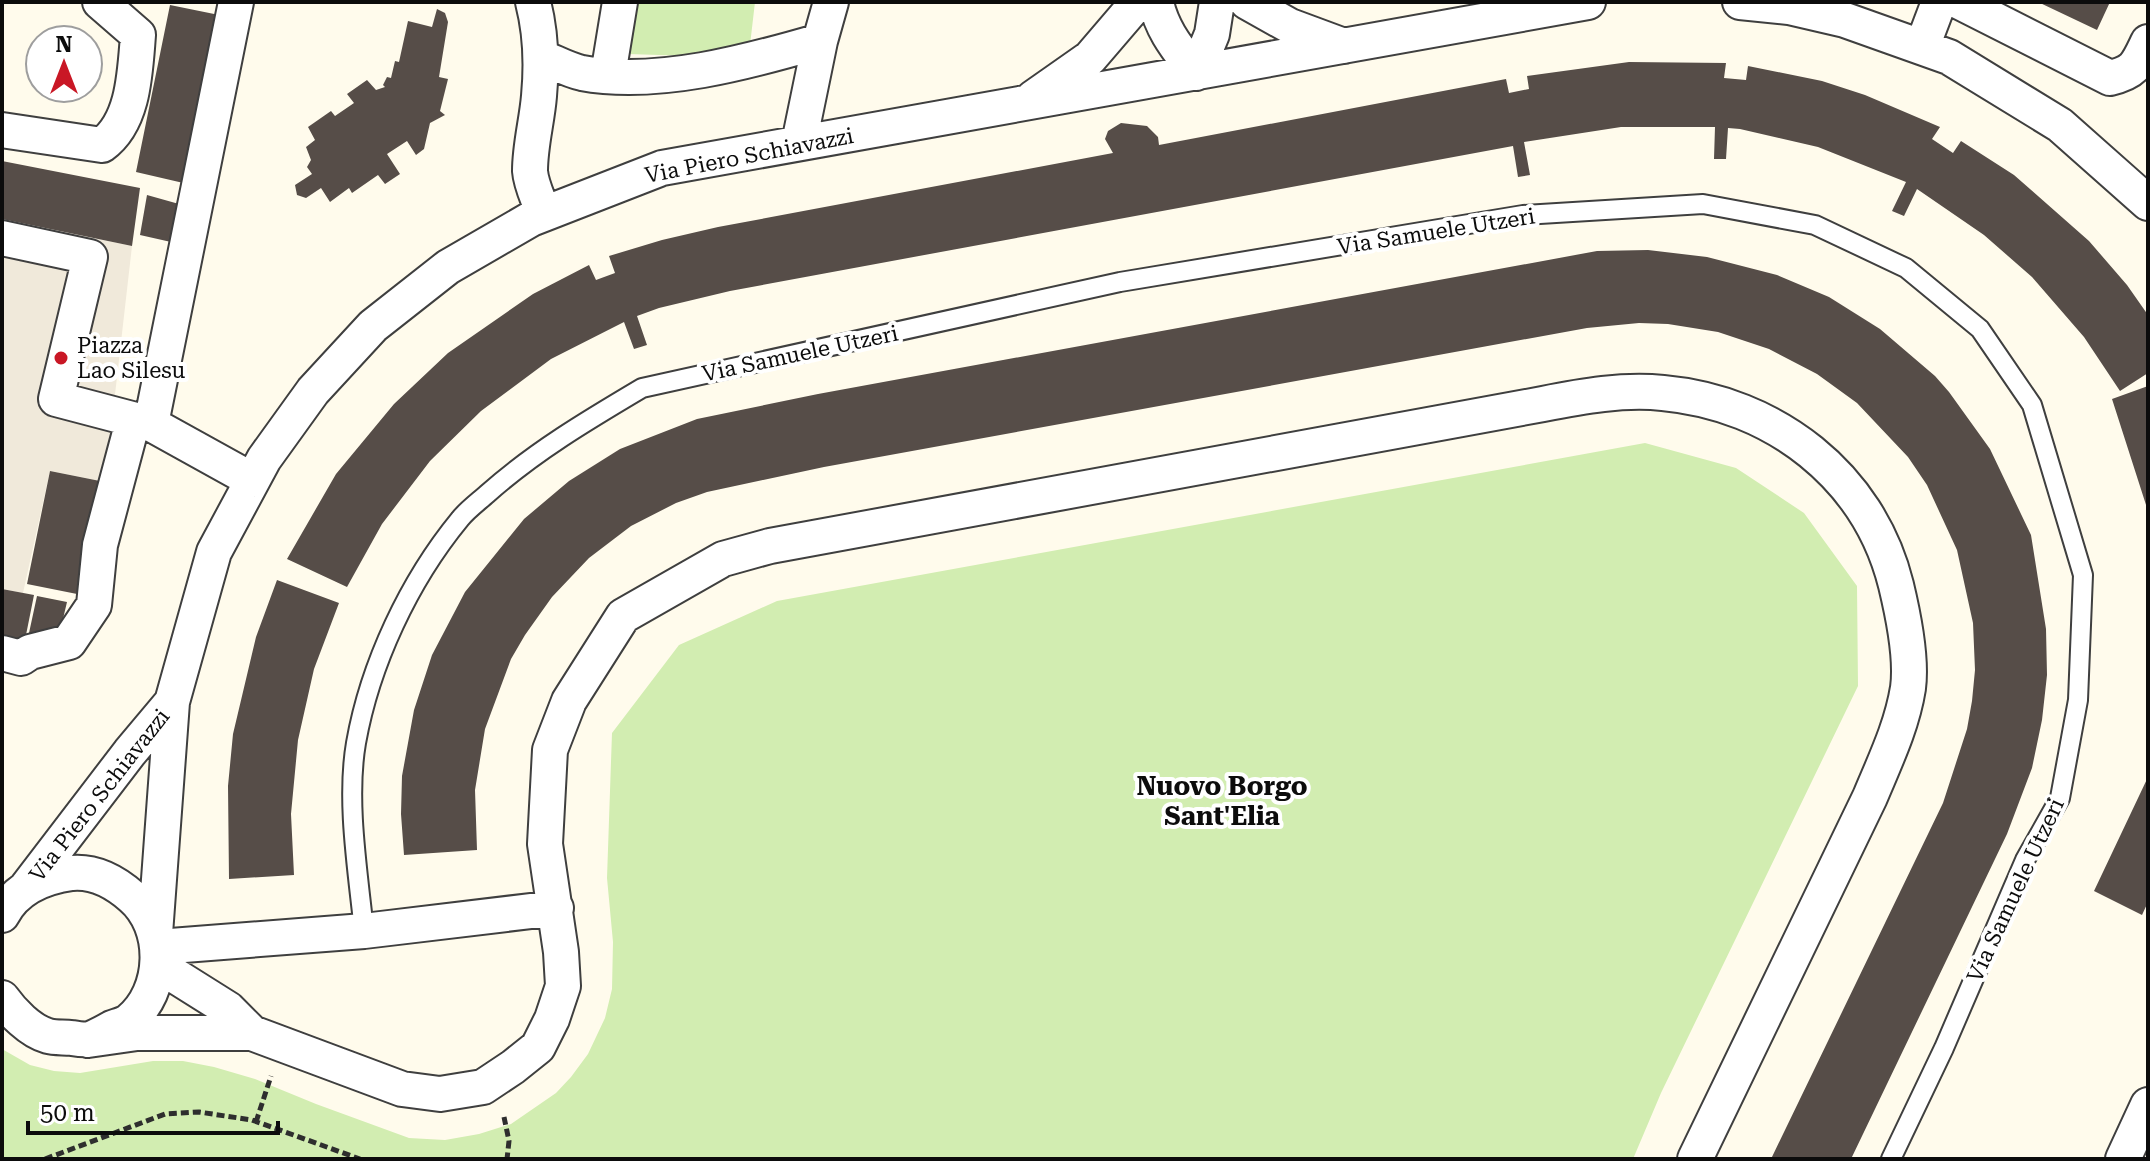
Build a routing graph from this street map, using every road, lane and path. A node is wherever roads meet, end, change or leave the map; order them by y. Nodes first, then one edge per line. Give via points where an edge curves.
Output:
1 (100, 2) edge
2 (236, 2) edge
3 (533, 2) edge
4 (620, 2) edge
5 (831, 2) edge
6 (1138, 2) edge
7 (1156, 2) edge
8 (1217, 2) edge
9 (1247, 2) edge
10 (1588, 2) edge
11 (1740, 2) edge
12 (1939, 2) edge
13 (1960, 2) edge
14 (1841, 10) edge
15 (820, 41) junction
16 (2148, 42) edge
17 (1345, 46) junction
18 (1922, 47) junction
19 (541, 57) junction
20 (1196, 73) junction
21 (608, 75) junction
22 (1025, 103) junction
23 (2, 130) edge
24 (799, 143) junction
25 (2148, 203) edge
26 (543, 213) junction
27 (2, 238) edge
28 (142, 422) junction
29 (252, 480) junction
30 (2, 653) edge
31 (172, 702) junction
32 (9, 903) edge
33 (556, 908) junction
34 (364, 931) junction
35 (157, 949) junction
36 (2, 998) edge
37 (252, 1033) junction
38 (88, 1040) junction
39 (271, 1076) dead end
40 (2148, 1105) edge
41 (504, 1117) dead end
42 (256, 1122) junction
43 (45, 1159) edge
44 (360, 1159) edge
45 (507, 1159) edge
46 (1695, 1159) edge
47 (1891, 1159) edge
48 (2123, 1159) edge

1 - 23 street via 138,35 128,108 112,138 102,145
2 - 28 street
3 - 19 street
4 - 21 street
5 - 15 street
6 - 22 street via 1090,58
7 - 20 street via 1170,39
8 - 20 street via 1212,34
9 - 17 street via 1290,26
10 - 17 street, Via Piero Schiavazzi
11 - 14 street
12 - 18 street
13 - 16 street via 2110,78 2128,74
14 - 18 street
15 - 21 street via 740,64 635,77
15 - 24 street
17 - 20 street, Via Piero Schiavazzi
18 - 25 street via 1949,57 2060,125
19 - 21 street via 580,72
19 - 26 street via 530,174
20 - 22 street, Via Piero Schiavazzi
22 - 24 street, Via Piero Schiavazzi
24 - 26 street, Via Piero Schiavazzi via 662,168
26 - 29 street, Via Piero Schiavazzi via 448,267 373,326 313,391
27 - 28 street via 90,257 56,399
28 - 29 street
28 - 30 street via 100,545 94,605 69,642 21,658
29 - 31 street, Via Piero Schiavazzi via 214,552
31 - 32 street, Via Piero Schiavazzi
31 - 35 street, Via Piero Schiavazzi
32 - 35 street via 51,876 98,876 118,884 139,903
33 - 34 street
33 - 37 street via 563,986 552,1019 538,1047 483,1087 440,1094 402,1089
33 - 46 street via 545,844 550,750 569,701 623,616 723,559 770,546 1605,392 1663,392 1714,401 1803,443 1836,473 1864,510 1888,553 1906,643 1908,685 1895,741 1870,797
34 - 35 street
34 - 47 lane, Via Samuele Utzeri via 353,815 356,744 395,618 461,518 572,429 642,388 1120,282 1523,215 1703,204 1815,225 1906,268 1980,329 2032,405 2083,575 2078,700 2060,798 2025,860
35 - 37 street
35 - 38 street, Via Piero Schiavazzi via 149,996 129,1021
36 - 38 street via 12,1013 46,1036
37 - 38 street via 137,1033
39 - 42 path
40 - 48 street
41 - 45 path
42 - 43 path via 199,1112 165,1114
42 - 44 path

